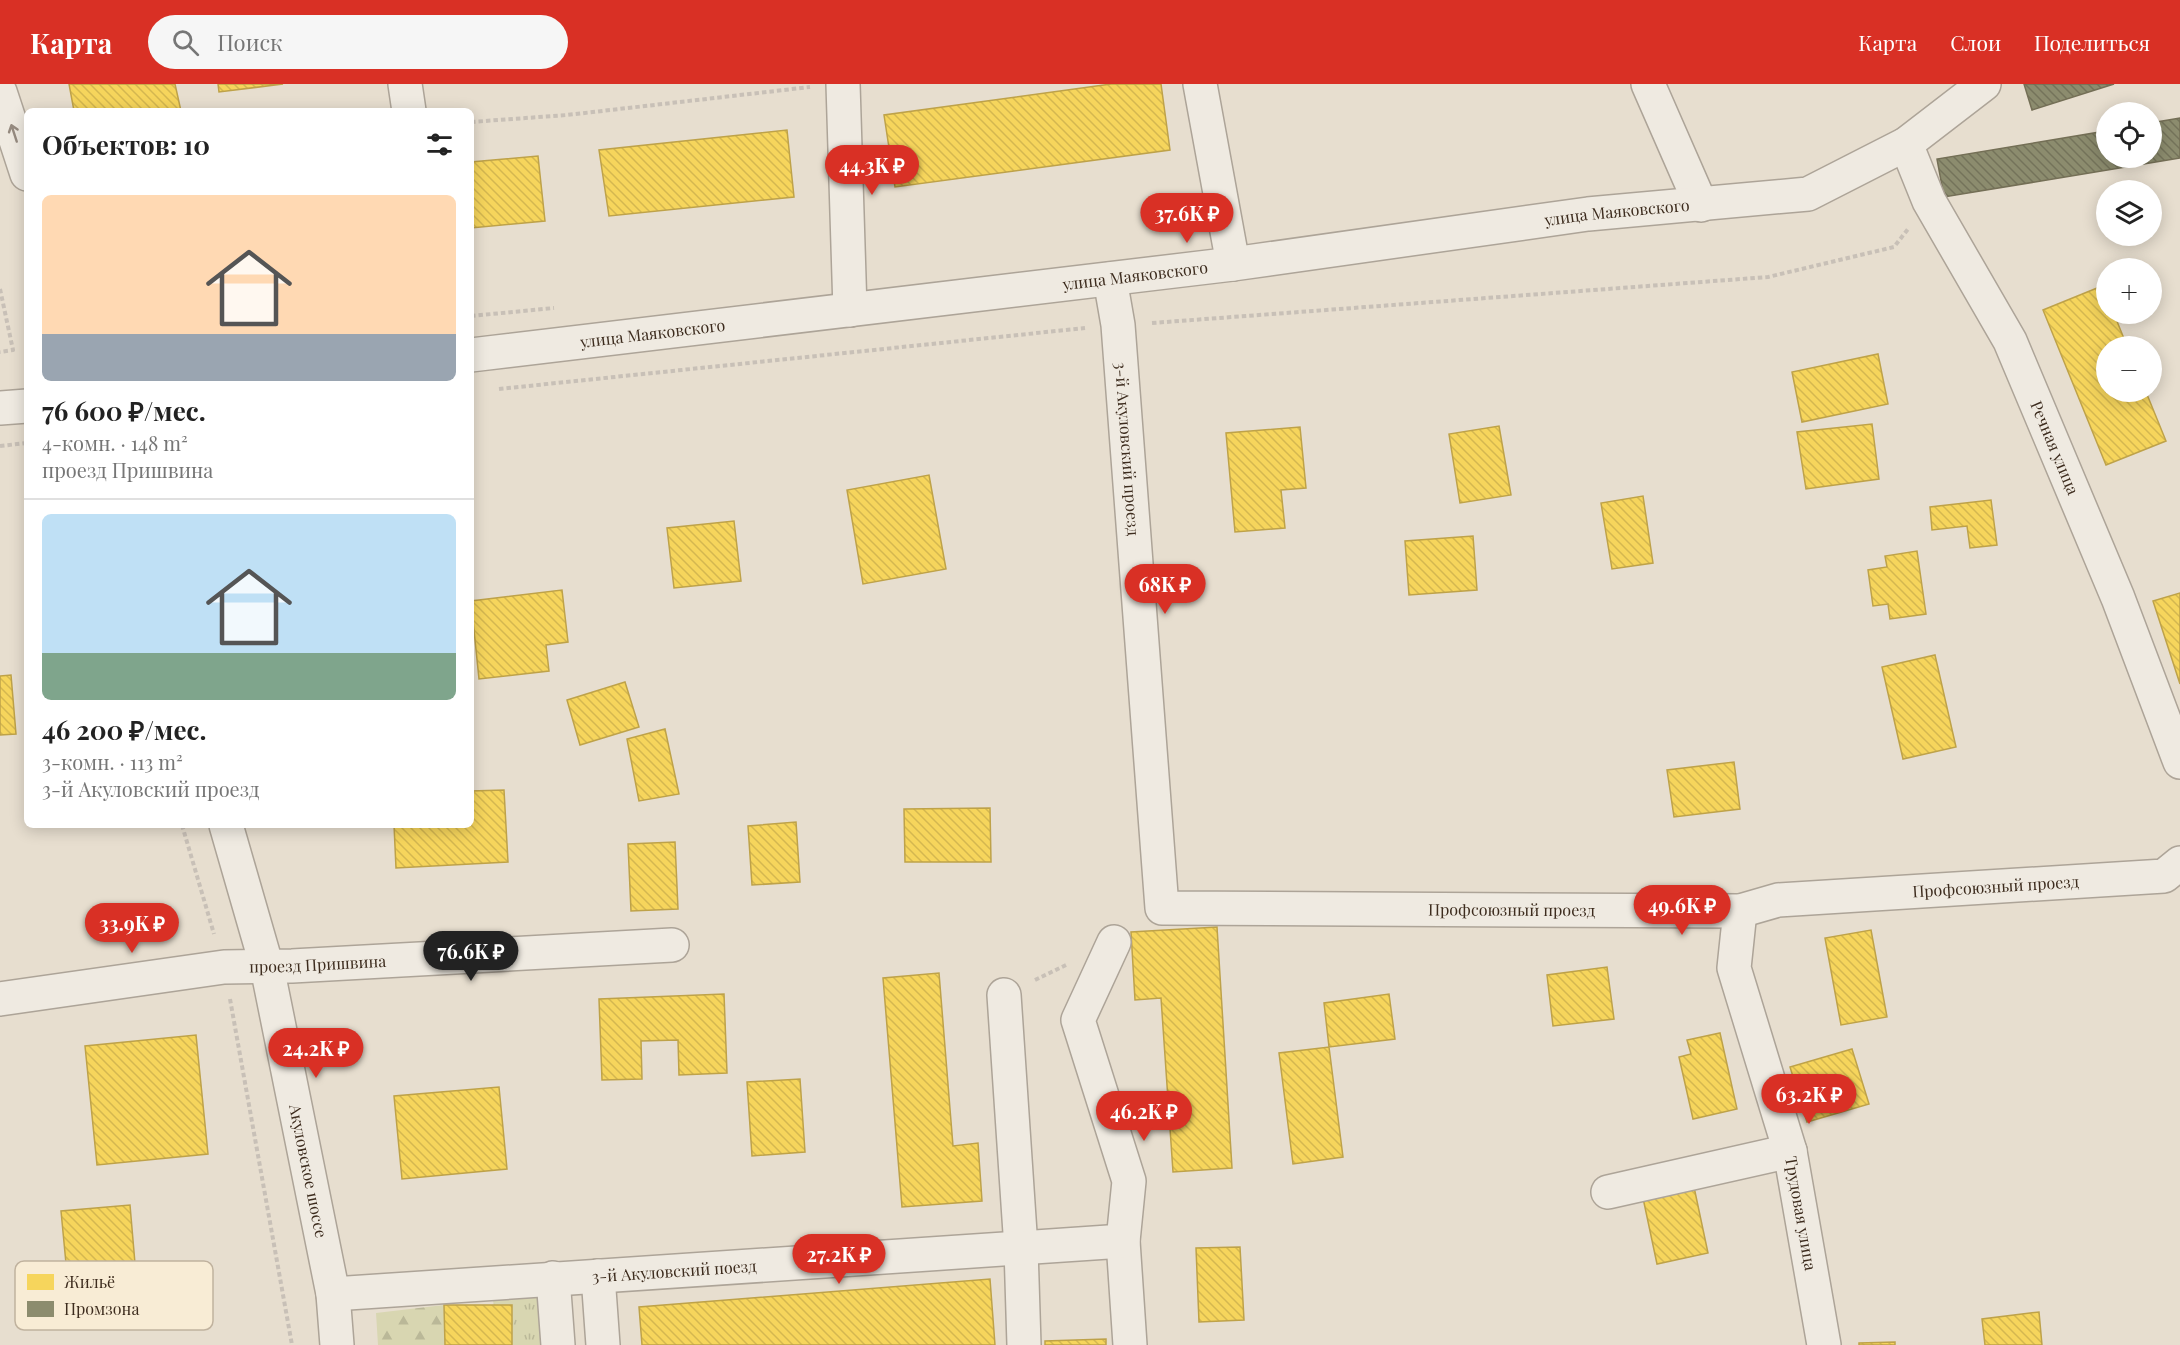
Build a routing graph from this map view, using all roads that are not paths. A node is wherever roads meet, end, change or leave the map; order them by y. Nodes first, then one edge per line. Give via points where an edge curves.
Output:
1 (405, 84) edge
2 (1200, 84) edge
3 (1648, 84) edge
4 (1984, 84) edge
5 (829, 85) edge
6 (0, 92) edge
7 (409, 108) edge
8 (1906, 144) junction
9 (24, 165) edge
10 (1701, 205) junction
11 (1233, 264) junction
12 (1110, 279) junction
13 (850, 310) junction
14 (474, 355) edge
15 (24, 406) edge
16 (0, 408) edge
17 (2180, 762) edge
18 (227, 828) edge
19 (2180, 863) edge
20 (1162, 908) joint
21 (1740, 911) junction
22 (1114, 942) road end
23 (672, 945) dead end
24 (267, 967) junction
25 (1004, 994) road end
26 (0, 999) edge
27 (1790, 1151) junction
28 (1608, 1192) dead end
29 (1123, 1241) junction
30 (1021, 1248) junction
31 (598, 1276) junction
32 (553, 1278) junction
33 (333, 1294) junction
34 (337, 1345) edge
35 (558, 1345) edge
36 (603, 1345) edge
37 (1024, 1345) edge
38 (1130, 1345) edge
39 (1824, 1345) edge

1 - 7 street
2 - 11 street
3 - 10 street
4 - 8 street, улица Маяковского
5 - 13 street
9 -> 6 street
8 - 10 street, улица Маяковского via 1808,194
8 - 17 street, Речная улица via 1929,201 2010,341 2118,598
10 - 11 street, улица Маяковского via 1588,214
11 - 12 street, улица Маяковского
12 - 13 street, улица Маяковского
12 - 20 street, 3-й Акуловский проезд via 1118,325
13 - 14 street, улица Маяковского
15 - 16 street
18 - 24 street, Акуловское шоссе
19 - 21 street, Профсоюзный проезд via 2164,876 1778,900
20 - 21 street, Профсоюзный проезд
21 - 27 street, Трудовая улица via 1734,968
22 - 29 street via 1078,1020 1129,1181
23 - 24 street, проезд Пришвина
24 - 26 street, проезд Пришвина via 224,967
24 - 33 street, Акуловское шоссе
25 - 30 street
27 - 28 street
27 - 39 street, Трудовая улица
29 - 30 street, 3-й Акуловский поезд
29 - 38 street
30 - 31 street, 3-й Акуловский поезд
30 - 37 street
31 - 32 street, 3-й Акуловский поезд
31 - 36 street
32 - 33 street, 3-й Акуловский поезд
32 - 35 street
33 - 34 street, Акуловское шоссе

